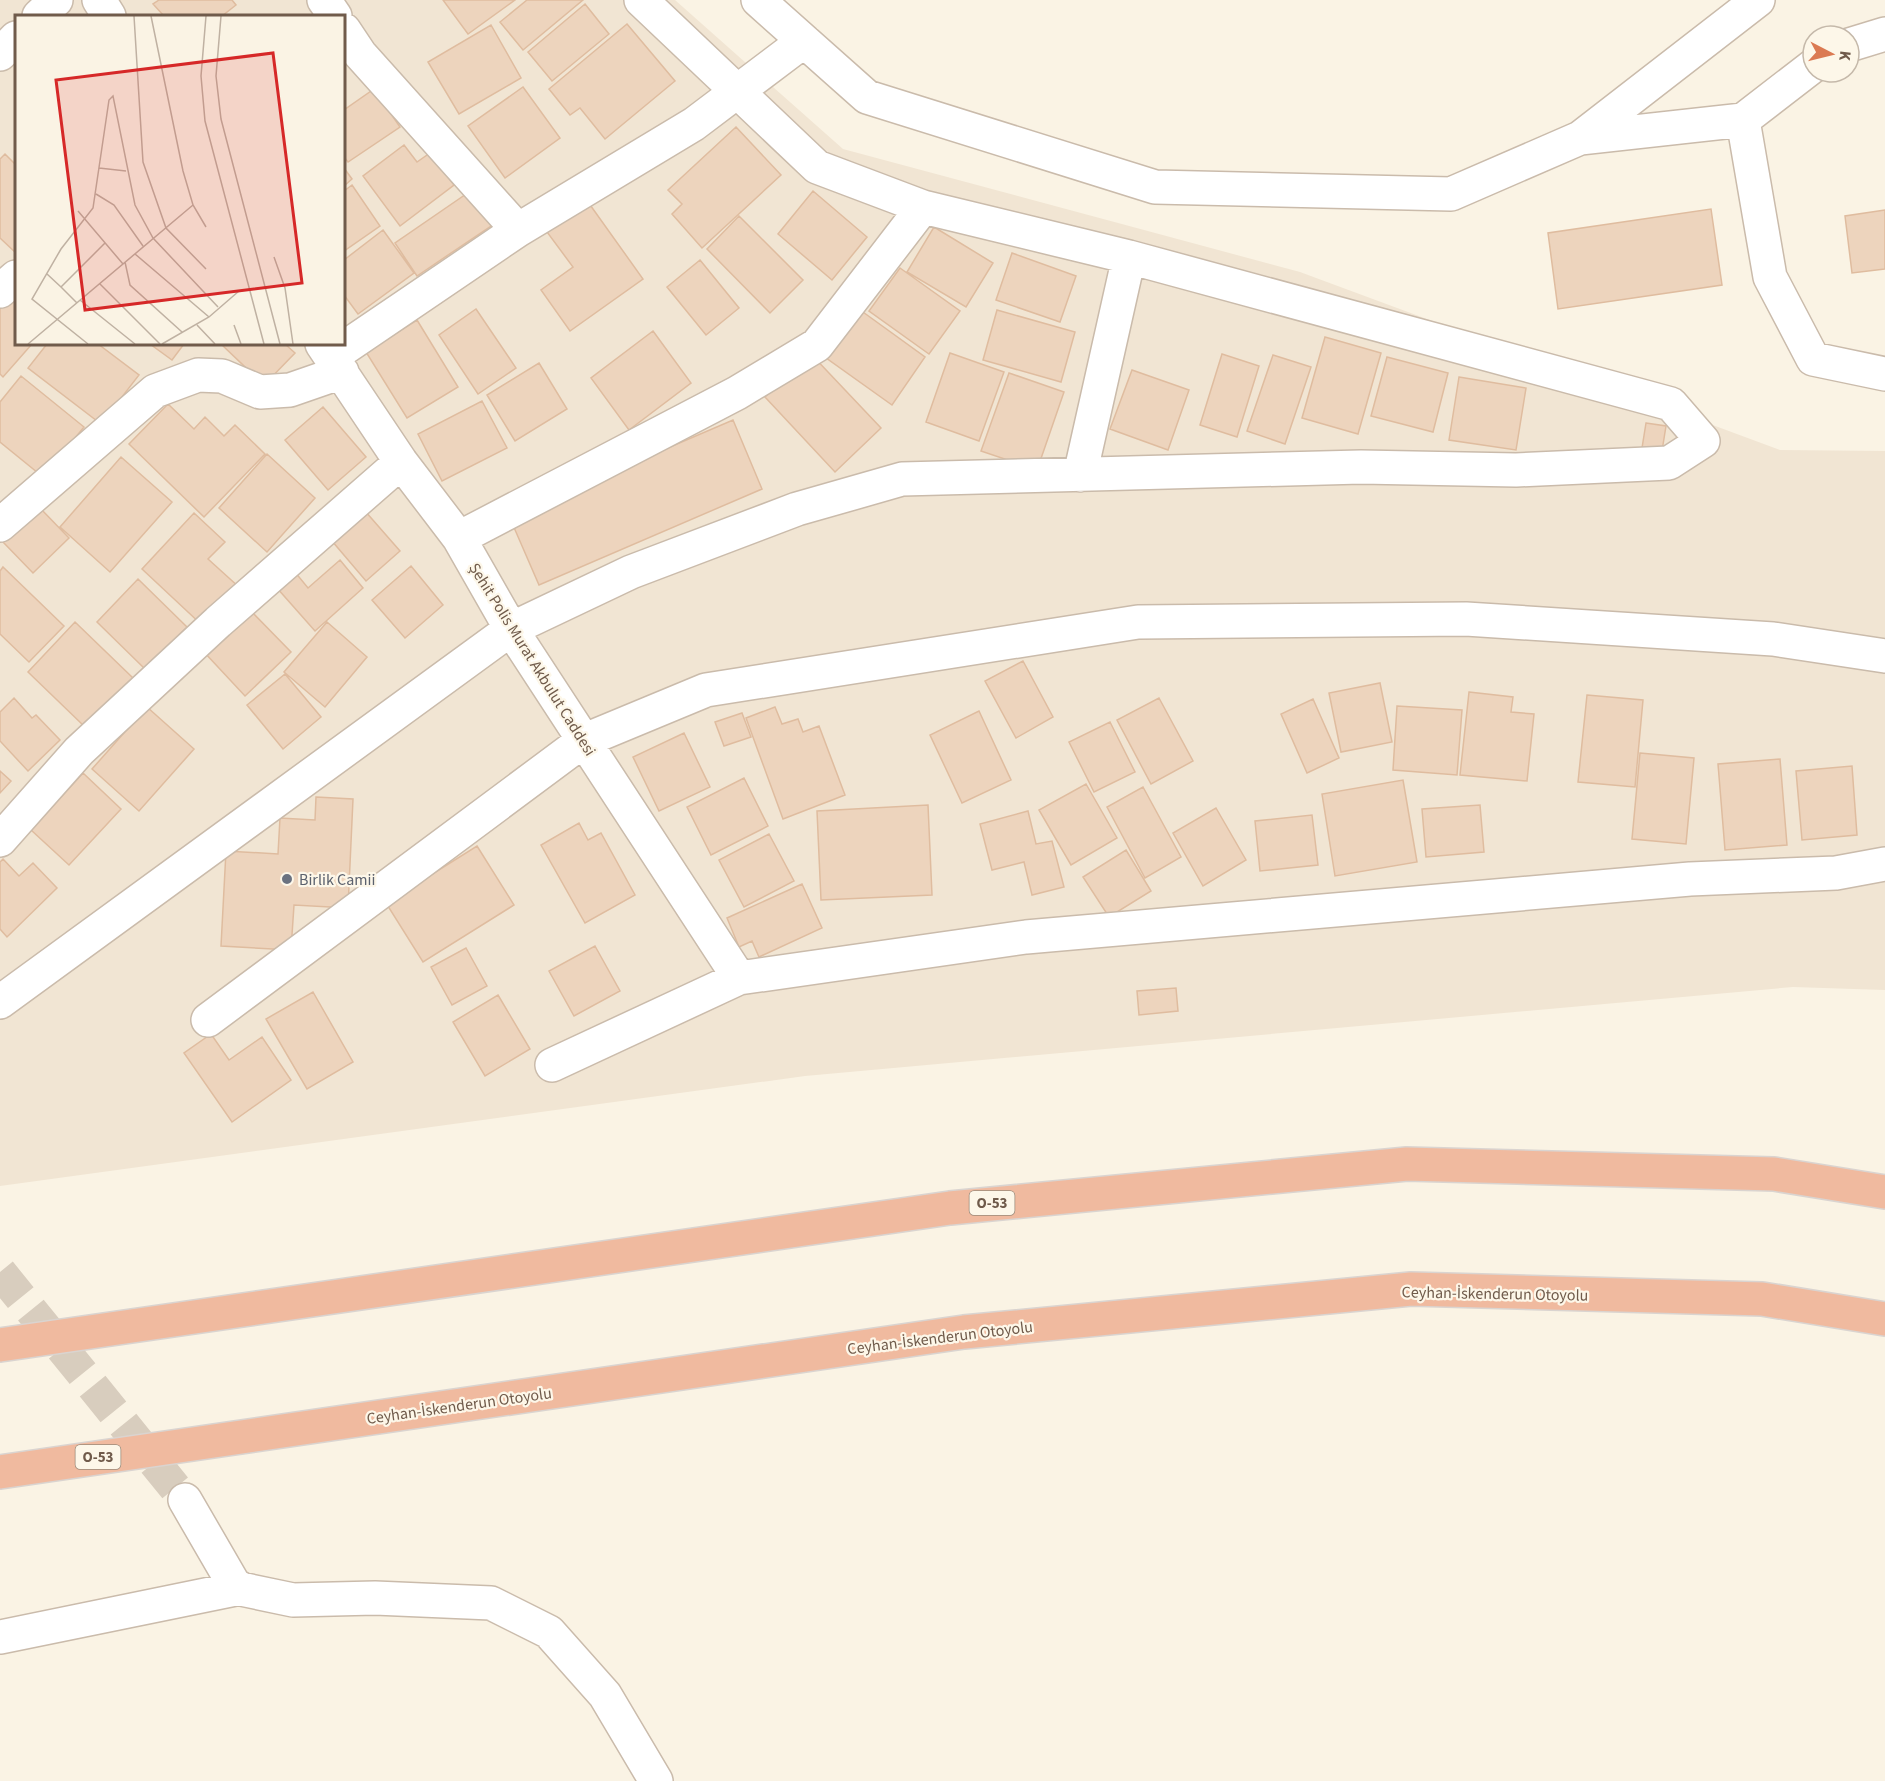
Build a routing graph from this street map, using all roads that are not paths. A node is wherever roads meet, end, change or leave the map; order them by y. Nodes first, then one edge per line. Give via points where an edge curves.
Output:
1 (56, 0) edge
2 (99, 0) edge
3 (324, 0) edge
4 (641, 0) edge
5 (758, 0) edge
6 (1758, 0) edge
7 (40, 15) edge
8 (108, 15) edge
9 (333, 15) edge
10 (345, 32) edge
11 (1885, 34) edge
12 (15, 39) edge
13 (804, 41) junction
14 (1861, 41) edge
15 (0, 54) edge
16 (1801, 75) edge
17 (738, 93) junction
18 (1743, 120) junction
19 (1580, 138) junction
20 (923, 207) junction
21 (518, 230) junction
22 (1130, 257) junction
23 (15, 278) edge
24 (0, 291) edge
25 (332, 358) edge
26 (1885, 374) edge
27 (401, 462) junction
28 (1080, 475) junction
29 (0, 525) edge
30 (459, 538) junction
31 (511, 628) junction
32 (1885, 656) edge
33 (583, 741) junction
34 (0, 840) edge
35 (1885, 864) edge
36 (739, 978) junction
37 (0, 1002) edge
38 (208, 1020) dead end
39 (552, 1065) dead end
40 (1885, 1192) edge
41 (1885, 1319) edge
42 (0, 1345) edge
43 (0, 1472) edge
44 (184, 1500) tunnel mouth
45 (240, 1588) junction
46 (0, 1638) edge
47 (656, 1781) edge

1 - 7 street
2 - 8 street
3 - 9 street
4 - 17 street
5 - 13 street
6 - 19 street
10 - 21 street via 360,54
11 - 14 street
12 - 15 street
13 - 17 street
13 - 19 street via 867,97 1155,187 1451,194
16 - 18 street
17 - 20 street via 817,167
17 - 21 street via 694,124
18 - 19 street
18 - 26 street via 1770,277 1813,359
20 - 22 street
20 - 30 street via 817,345 737,393
21 - 25 street
22 - 28 street
22 - 28 street via 1671,404 1703,441 1669,463 1516,470 1361,467
23 - 24 street
25 - 27 street, Şehit Polis Murat Akbulut Caddesi
25 - 29 street via 290,390 260,392 222,376 198,375 155,392
27 - 30 street, Şehit Polis Murat Akbulut Caddesi
27 - 34 street via 218,622 79,752
28 - 31 street via 902,479 797,509 631,572
30 - 31 street, Şehit Polis Murat Akbulut Caddesi
31 - 33 street, Şehit Polis Murat Akbulut Caddesi
31 - 37 street
32 - 33 street via 1773,639 1466,619 1138,622 706,690
33 - 36 street, Şehit Polis Murat Akbulut Caddesi
33 - 38 street
35 - 36 street via 1836,873 1690,879 1026,937
36 - 39 street
40 - 42 highway, O-53 via 1774,1174 1407,1164 950,1208
41 - 43 highway, Ceyhan-İskenderun Otoyolu / O-53 via 1762,1299 1411,1289 964,1332
44 - 45 street via 236,1588
45 - 46 street
45 - 47 street via 293,1600 375,1598 490,1603 549,1632 605,1695

